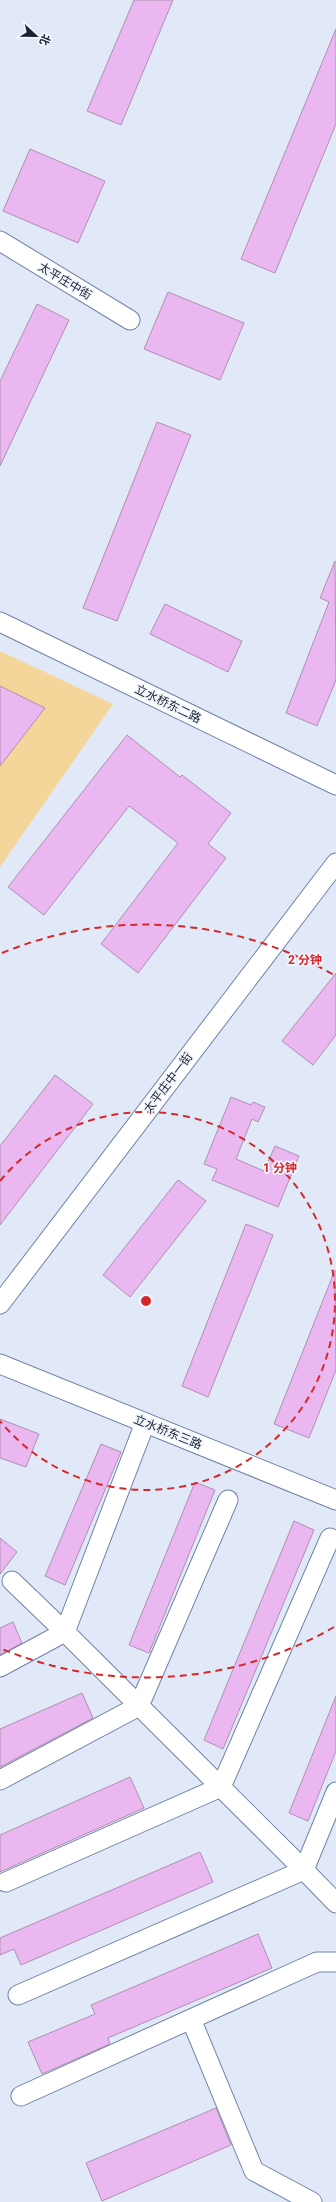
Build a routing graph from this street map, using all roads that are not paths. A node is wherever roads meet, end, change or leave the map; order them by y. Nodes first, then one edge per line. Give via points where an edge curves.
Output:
1 (0, 241) edge
2 (130, 320) dead end
3 (0, 622) edge
4 (336, 785) edge
5 (336, 863) edge
6 (0, 1304) edge
7 (0, 1364) edge
8 (145, 1423) junction
9 (228, 1500) dead end
10 (336, 1500) edge
11 (330, 1538) dead end
12 (12, 1581) dead end
13 (65, 1632) junction
14 (0, 1667) edge
15 (139, 1706) junction
16 (0, 1780) edge
17 (221, 1787) junction
18 (336, 1792) edge
19 (304, 1870) junction
20 (6, 1882) dead end
21 (336, 1903) edge
22 (336, 1962) edge
23 (18, 1995) dead end
24 (191, 2019) junction
25 (21, 2096) dead end
26 (312, 2202) edge

1 - 2 street, 太平庄中街
3 - 4 street, 立水桥东二路
5 - 6 street, 太平庄中一街
7 - 8 street, 立水桥东三路
8 - 10 street, 立水桥东三路
8 - 13 street
9 - 15 street
11 - 17 street
12 - 13 street
13 - 14 street
13 - 15 street
15 - 16 street
15 - 17 street
17 - 19 street
17 - 20 street
18 - 19 street
19 - 21 street
19 - 23 street
22 - 24 street via 317,1962
24 - 25 street
24 - 26 street via 254,2171

